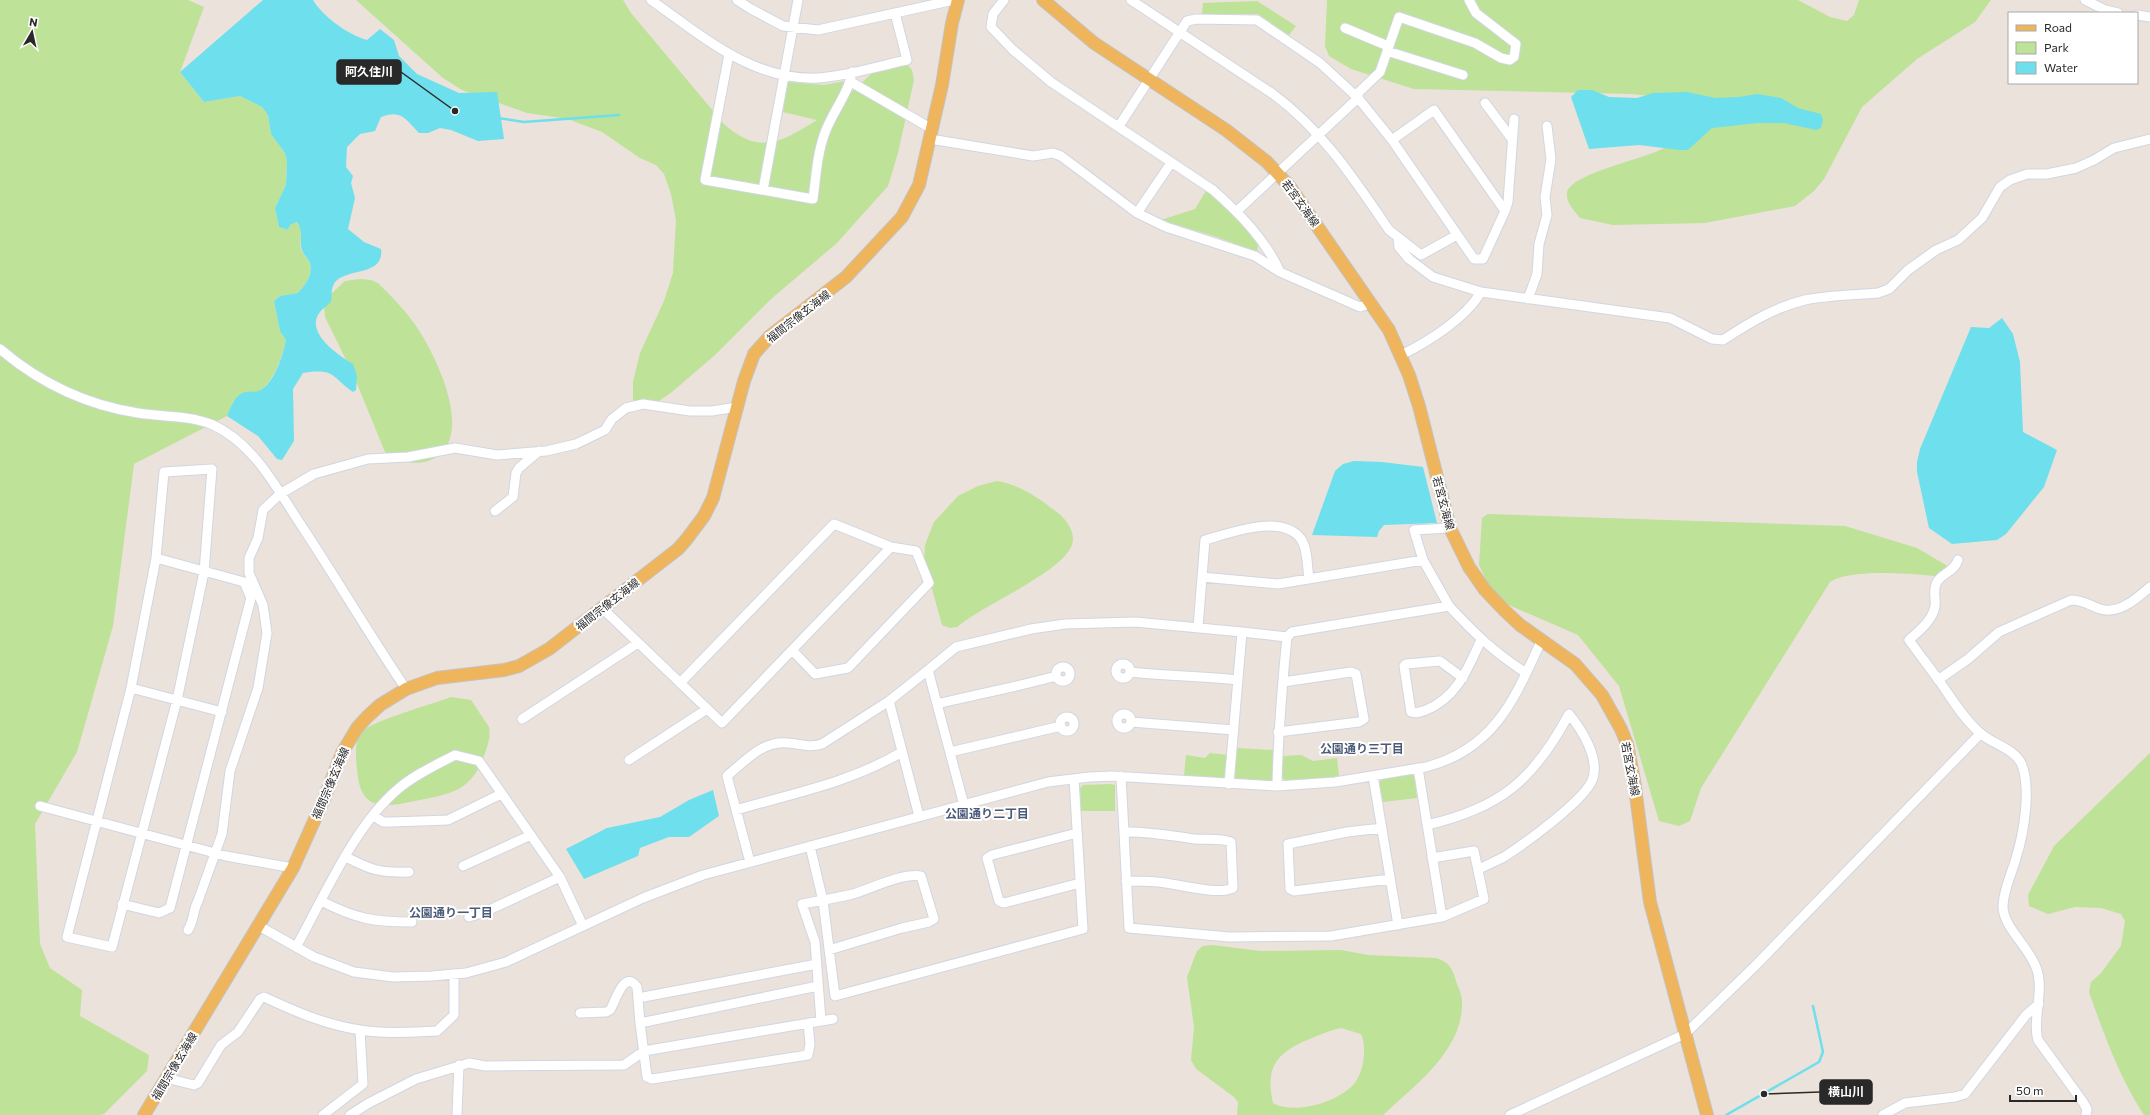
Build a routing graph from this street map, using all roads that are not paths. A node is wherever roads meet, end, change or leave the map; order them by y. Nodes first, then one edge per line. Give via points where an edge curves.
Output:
1 (651, 0) edge
2 (737, 0) edge
3 (798, 0) edge
4 (954, 0) edge
5 (958, 0) edge
6 (1004, 0) edge
7 (1043, 0) edge
8 (1131, 0) edge
9 (1469, 0) edge
10 (2085, 0) edge
11 (2113, 12) edge
12 (895, 13) junction
13 (2138, 15) edge
14 (2150, 17) edge
15 (792, 28) junction
16 (1344, 28) dead end
17 (1179, 32) junction
18 (1388, 49) junction
19 (729, 54) junction
20 (852, 72) junction
21 (784, 74) junction
22 (1463, 75) dead end
23 (1149, 80) junction
24 (851, 82) junction
25 (1358, 98) junction
26 (1485, 102) dead end
27 (1514, 119) dead end
28 (1118, 126) junction
29 (1547, 126) dead end
30 (1319, 133) junction
31 (931, 134) junction
32 (1512, 139) junction
33 (2150, 139) edge
34 (1392, 140) junction
35 (1171, 163) junction
36 (1277, 172) junction
37 (763, 190) junction
38 (1237, 211) junction
39 (1505, 211) junction
40 (1137, 214) junction
41 (1456, 235) junction
42 (1398, 238) junction
43 (1280, 272) junction
44 (1481, 292) junction
45 (1528, 298) junction
46 (1372, 302) junction
47 (0, 349) edge
48 (1401, 356) junction
49 (737, 407) junction
50 (539, 451) junction
51 (280, 494) junction
52 (495, 510) dead end
53 (1450, 528) junction
54 (891, 547) junction
55 (156, 558) junction
56 (1423, 560) junction
57 (1958, 560) dead end
58 (204, 572) junction
59 (1202, 577) junction
60 (1309, 578) junction
61 (2150, 587) edge
62 (1450, 606) junction
63 (602, 608) junction
64 (1198, 627) junction
65 (1242, 632) junction
66 (1287, 637) junction
67 (1542, 639) junction
68 (1481, 640) junction
69 (638, 643) junction
70 (792, 650) junction
71 (928, 670) junction
72 (1130, 672) dead end
73 (1526, 673) junction
74 (1056, 676) dead end
75 (1463, 678) junction
76 (1238, 680) junction
77 (1938, 680) junction
78 (1282, 682) junction
79 (680, 683) junction
80 (403, 684) junction
81 (131, 688) junction
82 (176, 700) junction
83 (889, 702) junction
84 (937, 704) junction
85 (706, 709) junction
86 (222, 712) junction
87 (522, 719) dead end
88 (1131, 722) dead end
89 (1060, 726) dead end
90 (1234, 730) junction
91 (1278, 732) junction
92 (1980, 734) junction
93 (902, 752) junction
94 (950, 752) junction
95 (629, 760) dead end
96 (1418, 768) junction
97 (1121, 776) junction
98 (1373, 776) junction
99 (1074, 779) junction
100 (1229, 784) junction
101 (1277, 786) junction
102 (501, 794) junction
103 (964, 804) junction
104 (40, 806) dead end
105 (736, 810) junction
106 (373, 815) junction
107 (919, 816) junction
108 (98, 822) junction
109 (1427, 825) junction
110 (1382, 828) junction
111 (1124, 832) junction
112 (141, 833) junction
113 (1077, 834) junction
114 (531, 835) junction
115 (187, 844) junction
116 (810, 846) junction
117 (216, 853) junction
118 (346, 857) junction
119 (1432, 858) junction
120 (750, 862) junction
121 (463, 866) dead end
122 (293, 868) junction
123 (1479, 869) junction
124 (409, 872) dead end
125 (560, 877) junction
126 (1390, 879) junction
127 (1126, 881) junction
128 (1080, 883) junction
129 (321, 901) junction
130 (823, 901) junction
131 (122, 904) junction
132 (469, 916) dead end
133 (1442, 917) junction
134 (412, 922) dead end
135 (1398, 925) junction
136 (259, 926) junction
137 (583, 926) junction
138 (188, 930) dead end
139 (296, 947) junction
140 (829, 950) junction
141 (817, 964) junction
142 (454, 974) junction
143 (818, 986) junction
144 (638, 998) junction
145 (2039, 1004) junction
146 (580, 1013) dead end
147 (834, 1019) dead end
148 (821, 1021) junction
149 (640, 1023) junction
150 (808, 1023) junction
151 (360, 1030) junction
152 (1685, 1034) junction
153 (644, 1051) junction
154 (459, 1065) junction
155 (166, 1078) junction
156 (144, 1115) edge
157 (323, 1115) edge
158 (350, 1115) edge
159 (457, 1115) edge
160 (1510, 1115) edge
161 (1707, 1115) edge
162 (1883, 1115) edge
163 (2086, 1115) edge

1 - 19 street
2 - 15 street via 766,18
3 - 15 street
4 - 12 street
5 - 31 main road, 福間宗像玄海線
6 - 28 street via 993,14 991,27 1012,49 1051,82
7 - 23 main road, 若宮玄海線 via 1094,43
8 - 17 street
9 - 18 street via 1476,13 1516,44 1514,57 1510,60 1501,58 1475,43 1399,17
10 - 11 street
12 - 15 street via 832,28
12 - 20 street via 907,60
13 - 14 street
15 - 21 street
16 - 18 street
17 - 23 street
17 - 25 street via 1186,21 1196,19 1257,20 1320,63
17 - 30 street via 1273,94
18 - 22 street
18 - 25 street via 1380,72 1358,93
19 - 21 street via 763,71
19 - 37 street via 704,180
20 - 21 street via 817,78
20 - 24 street
21 - 37 street
23 - 28 street
23 - 36 main road, 若宮玄海線 via 1245,144
24 - 31 street
24 - 37 street via 825,132 813,200
25 - 30 street
25 - 34 street
26 - 32 street
27 - 32 street
28 - 35 street
29 - 45 street via 1551,159 1545,197 1547,215 1539,244 1537,274
30 - 36 street
30 - 42 street via 1389,230
31 - 40 street via 1033,156 1053,154 1073,165
31 - 49 main road, 福間宗像玄海線 via 919,185 902,217 846,277 761,345 750,363
32 - 39 street via 1508,202
33 - 45 street via 2114,148 2076,168 2047,174 2027,174 2010,180 2000,187 1982,218 1958,240 1936,250 1908,270 1889,289 1878,293 1800,302 1781,307 1752,321 1723,340 1712,339 1670,318
34 - 39 street via 1434,110
34 - 41 street
35 - 38 street via 1213,190
35 - 40 street
36 - 38 street
36 - 46 main road, 若宮玄海線
38 - 43 street via 1274,258
39 - 41 street via 1483,259 1474,259
40 - 43 street via 1166,228 1255,256
41 - 42 street via 1421,255
42 - 44 street via 1398,247 1433,277
43 - 46 street via 1360,307
44 - 45 street
44 - 48 street via 1476,301 1451,323 1421,346
46 - 48 main road, 若宮玄海線
47 - 51 street via 45,381 80,398 121,410 198,421 223,431 244,446 255,458
48 - 53 main road, 若宮玄海線 via 1419,406
49 - 50 street via 690,411 643,404 626,408 612,419 605,430 576,444
49 - 63 main road, 福間宗像玄海線 via 713,498 700,522 678,549
50 - 51 street via 496,455 455,448 408,457 368,459 314,474
50 - 52 street via 516,473 513,497
51 - 80 street
51 - 117 street via 263,510 258,538 249,558 249,573 263,605 267,633 258,688 230,771 222,834
53 - 56 street via 1414,530
53 - 67 main road, 若宮玄海線 via 1469,567 1485,590 1520,625
54 - 70 street
54 - 70 street via 916,551 929,583 924,589 848,668 815,674
54 - 79 street via 834,524
55 - 58 street
55 - 58 street via 164,472 212,469
55 - 81 street
56 - 60 street
56 - 62 street
57 - 77 street via 1954,569 1936,584 1934,610 1925,624 1909,640
58 - 82 street
58 - 86 street via 244,582 251,598
59 - 60 street via 1278,584
59 - 60 street via 1205,540 1256,525 1268,525 1294,532 1302,540
59 - 64 street
61 - 77 street via 2117,609 2107,610 2080,600 2071,600 2014,624 1999,632 1968,659
62 - 66 street via 1292,632
62 - 68 street
63 - 69 street
63 - 80 main road, 福間宗像玄海線 via 548,649 519,666 490,673
64 - 65 street
64 - 71 street via 1135,622 1089,622 1031,628 956,647
65 - 66 street
65 - 76 street
66 - 78 street
67 - 73 street
67 - 152 main road, 若宮玄海線 via 1575,664 1593,684 1612,710 1627,744 1650,902
68 - 73 street
68 - 75 street
69 - 79 street
69 - 87 street
70 - 85 street via 722,723
71 - 83 street
71 - 84 street
72 - 76 street
73 - 96 street via 1510,706 1484,737 1450,759
74 - 84 street
75 - 75 street via 1452,693 1432,707 1416,713 1411,712 1404,666 1406,664 1440,661
76 - 90 street
77 - 92 street
78 - 91 street
78 - 91 street via 1351,672 1356,674 1364,719 1328,727
79 - 85 street
80 - 122 main road, 福間宗像玄海線 via 367,717 349,740
81 - 82 street
81 - 108 street
82 - 86 street
82 - 112 street
83 - 93 street
83 - 105 street via 822,744 812,747 779,742 759,750 727,776
84 - 94 street
85 - 95 street
86 - 115 street
88 - 90 street
89 - 94 street
90 - 100 street
91 - 101 street
92 - 145 street via 2014,755 2021,763 2024,775 2026,790 2022,834 2003,904 2004,915 2010,927 2033,958 2040,982
92 - 152 street
93 - 105 street via 863,773 834,784
93 - 107 street
94 - 103 street
96 - 98 street
96 - 109 street
97 - 99 street
97 - 100 street
97 - 111 street
98 - 101 street via 1335,782
98 - 110 street
99 - 103 street via 1048,782
99 - 113 street
100 - 101 street
102 - 106 street via 448,820 383,822
102 - 106 street via 478,761 455,755 398,788
102 - 114 street
103 - 107 street
104 - 108 street
105 - 120 street
106 - 118 street
107 - 116 street
108 - 112 street
108 - 131 street via 67,937 112,947
109 - 119 street
109 - 123 street via 1457,818 1481,808 1518,784 1545,755 1569,714 1584,737 1593,762 1593,778 1589,787 1582,797 1504,857
110 - 126 street
110 - 126 street via 1288,844 1290,889 1294,891 1326,888
111 - 127 street
111 - 127 street via 1231,842 1233,888 1211,889
112 - 115 street
112 - 131 street
113 - 128 street
113 - 128 street via 987,858 999,901 1004,903
114 - 121 street
114 - 125 street
115 - 117 street
115 - 131 street via 170,908 159,913
116 - 120 street
116 - 130 street
117 - 122 street
117 - 138 street via 193,909
118 - 124 street via 368,869
118 - 129 street
119 - 123 street via 1474,851
119 - 133 street
120 - 137 street via 671,886
122 - 136 main road, 福間宗像玄海線
123 - 133 street via 1484,899
125 - 132 street via 487,911
125 - 137 street
126 - 135 street
127 - 135 street via 1129,928 1263,938 1330,936
128 - 140 street via 1082,929 835,996
129 - 134 street via 350,915 380,922
129 - 139 street
130 - 140 street
130 - 140 street via 915,875 921,876 934,919
130 - 141 street via 802,904 815,942
133 - 135 street
136 - 139 street
136 - 155 main road, 福間宗像玄海線
137 - 142 street via 506,962
139 - 142 street via 329,964 367,974
141 - 143 street
141 - 144 street
142 - 151 street via 454,1015 437,1031
143 - 148 street
143 - 149 street
144 - 146 street via 634,983 625,982 610,1010
144 - 149 street
145 - 162 street via 2026,1015 1965,1094 1905,1103
145 - 163 street via 2036,1034 2038,1040 2083,1102 2087,1109
147 - 148 street
148 - 150 street
149 - 153 street
150 - 153 street
150 - 153 street via 808,1055 652,1079 647,1077
151 - 155 street via 320,1020 264,997 260,999 238,1032 221,1046 198,1083 194,1086
151 - 157 street via 363,1084
152 - 160 street
152 - 161 main road, 若宮玄海線
153 - 154 street via 624,1065
154 - 158 street via 397,1088
154 - 159 street
155 - 156 main road, 福間宗像玄海線

